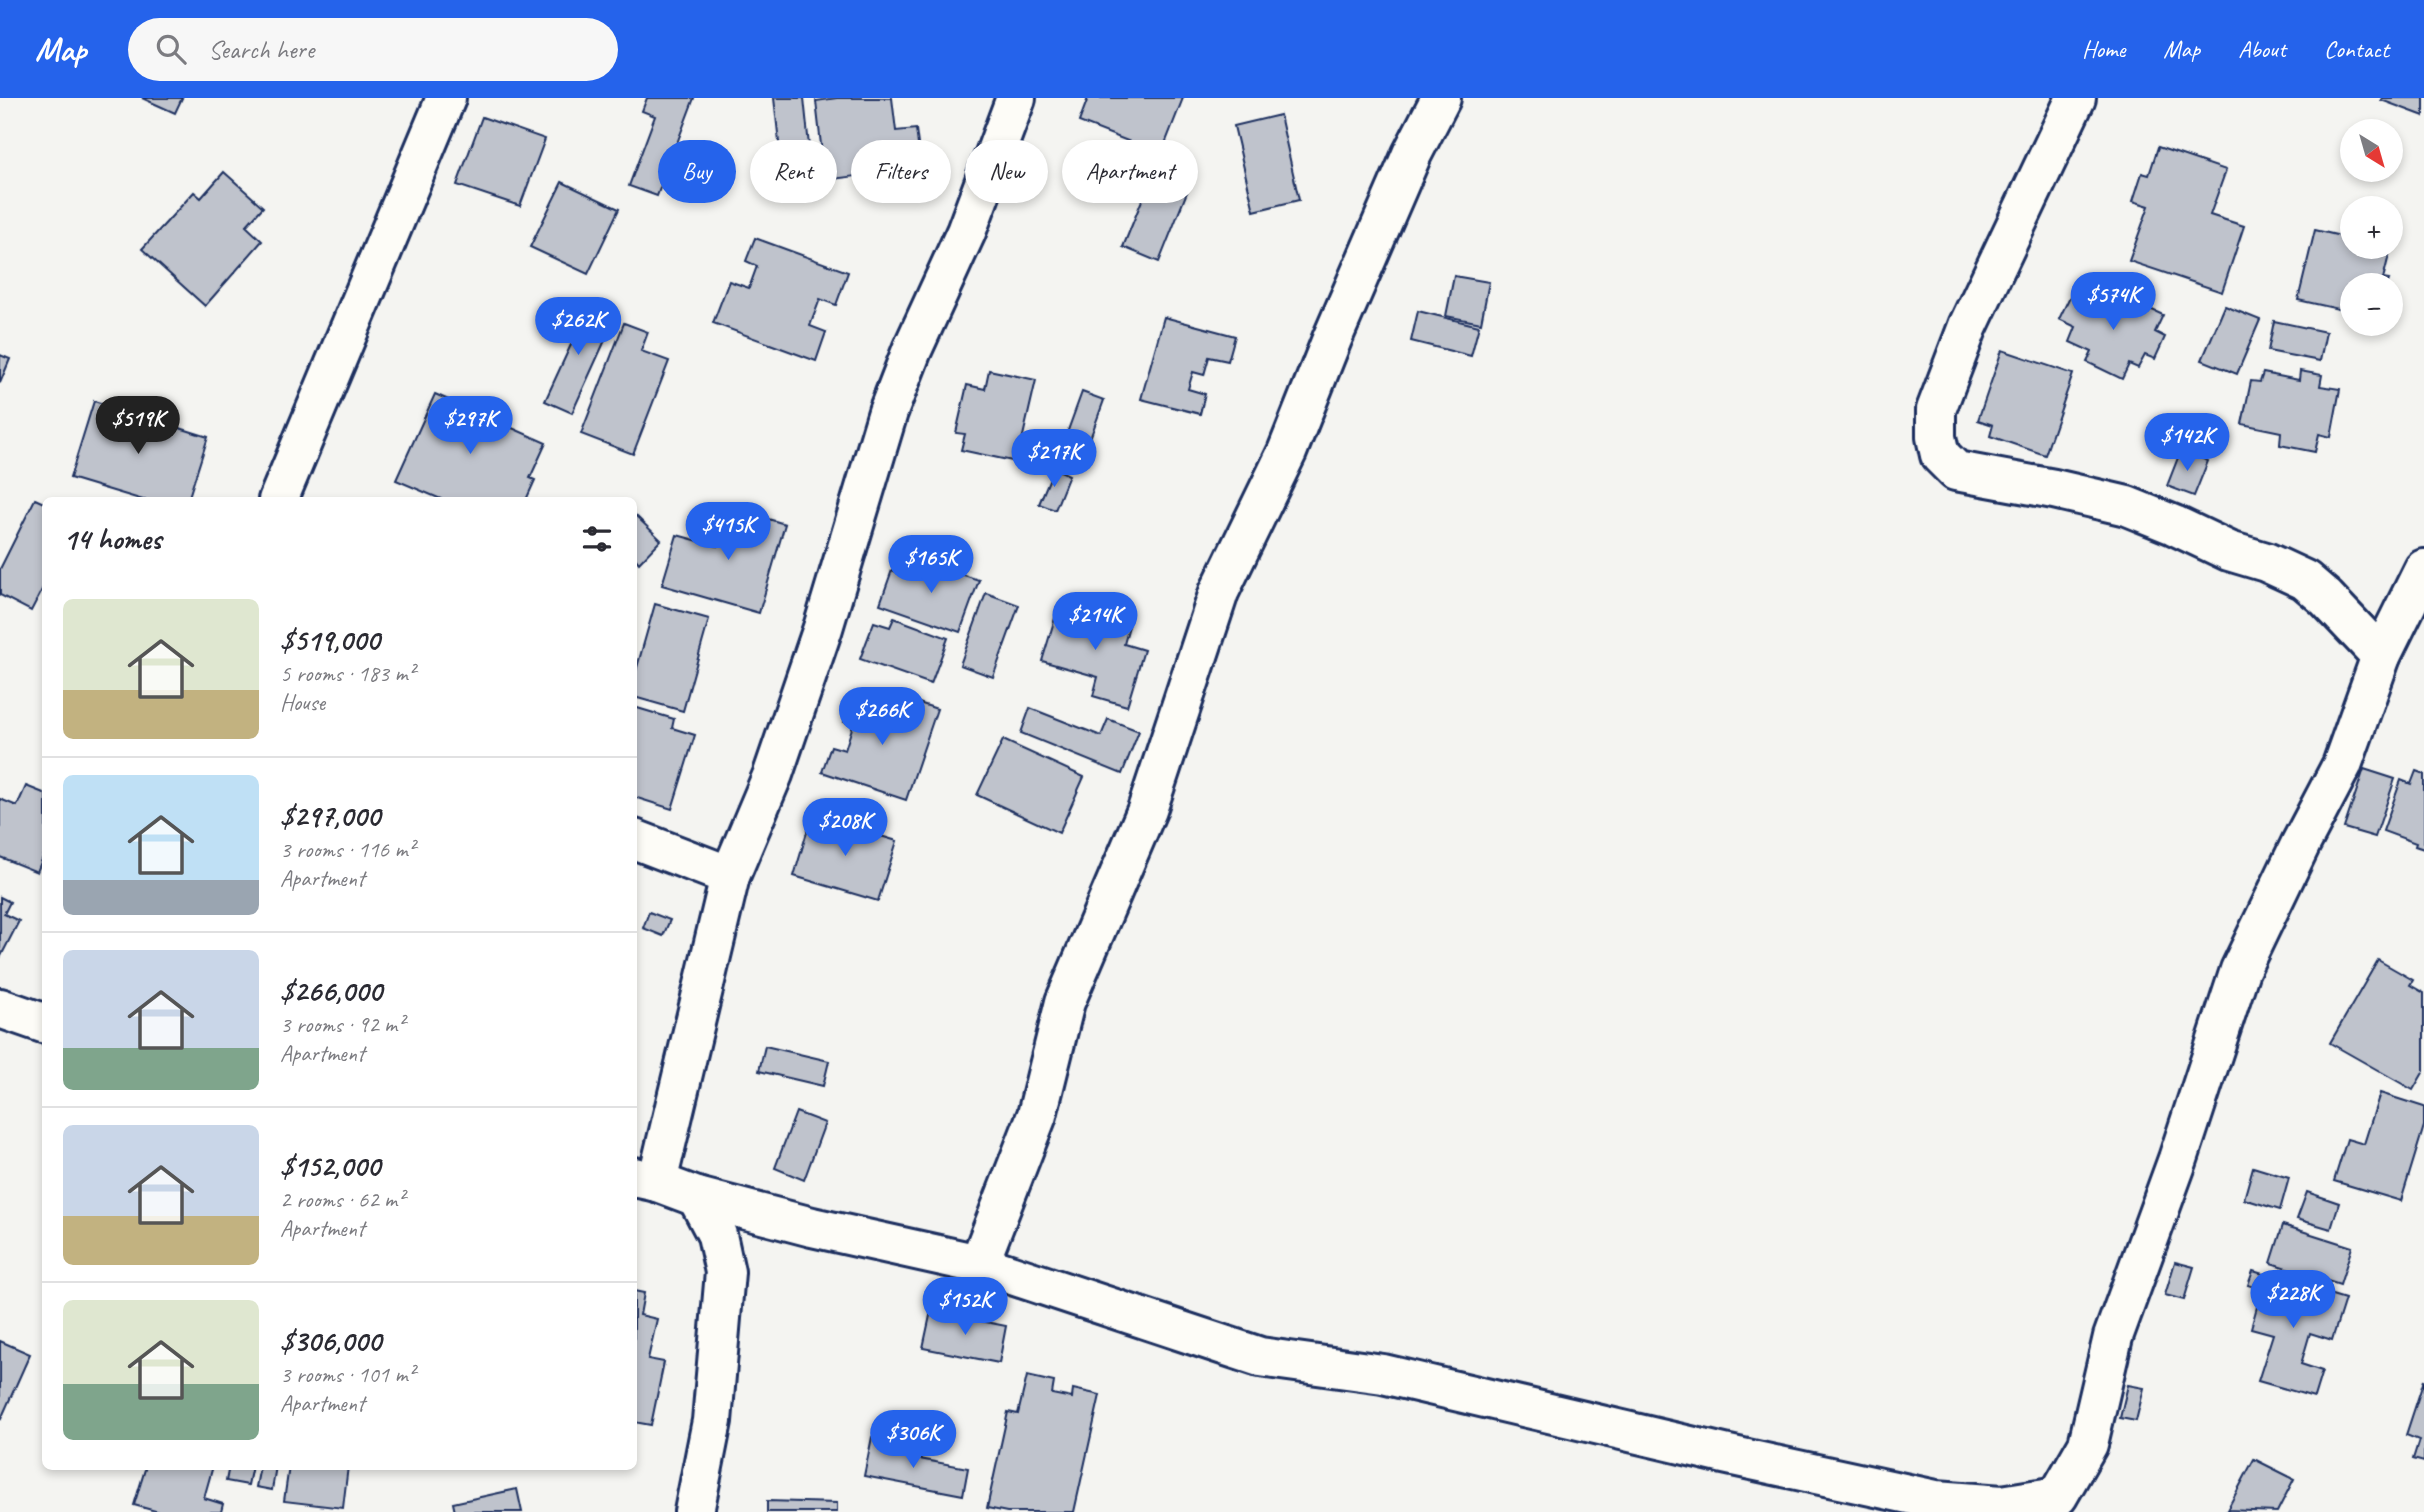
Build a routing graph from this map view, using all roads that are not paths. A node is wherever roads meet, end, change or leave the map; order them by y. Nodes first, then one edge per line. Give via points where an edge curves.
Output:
1 (446, 98) edge
2 (1016, 98) edge
3 (1441, 98) edge
4 (2076, 98) edge
5 (279, 497) edge
6 (2424, 569) edge
7 (2381, 656) junction
8 (637, 839) edge
9 (730, 876) junction
10 (0, 1008) edge
11 (42, 1023) edge
12 (645, 1179) edge
13 (697, 1197) junction
14 (979, 1264) junction
15 (2056, 1504) edge
16 (694, 1512) edge

1 - 5 street
2 - 9 street via 888,412 824,628 773,774
3 - 14 street via 1365,261 1287,452 1219,592 1146,810 1065,1002 1037,1115
4 - 7 street via 1968,326 1936,410 1940,455 1956,471 2127,506 2229,551 2266,562 2305,580
6 - 7 street
7 - 15 street via 2342,765 2240,970 2113,1336 2088,1444
8 - 9 street
9 - 12 street
10 - 11 street
12 - 13 street
13 - 14 street
13 - 16 street via 717,1235 725,1272 712,1421
14 - 15 street via 1260,1357 1383,1374 1936,1500

